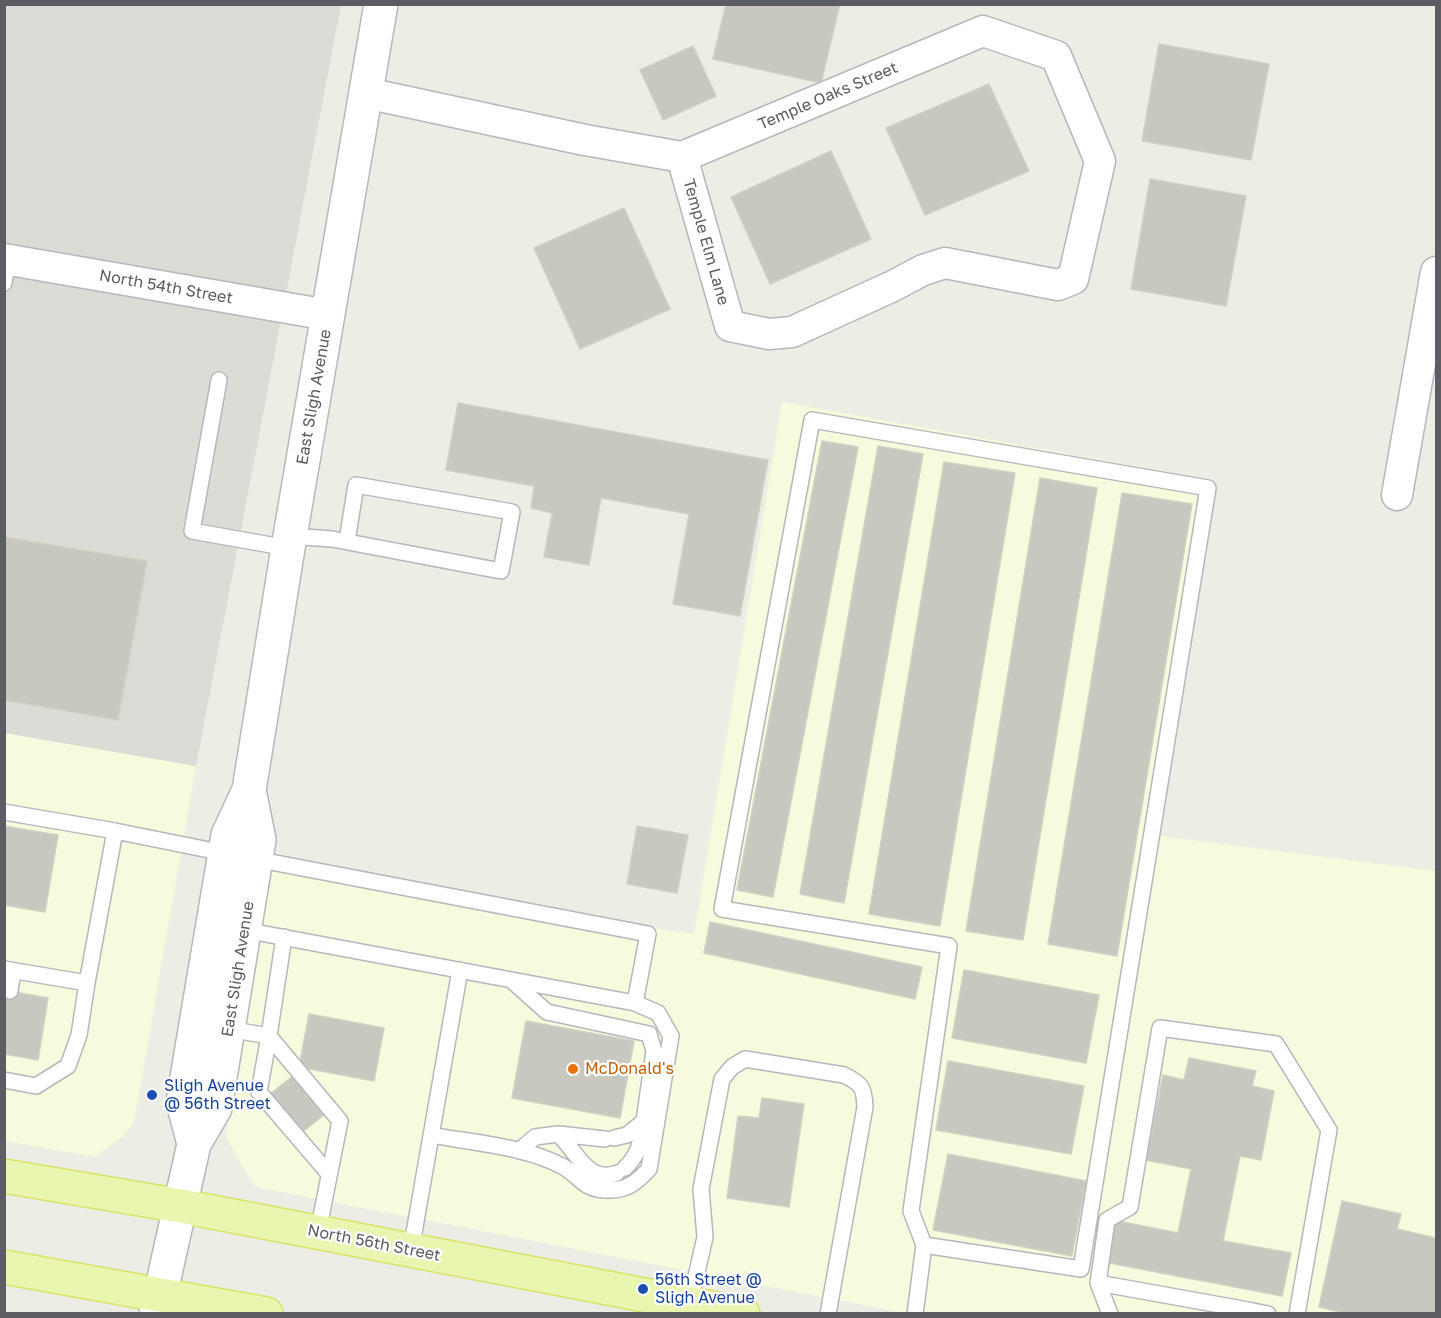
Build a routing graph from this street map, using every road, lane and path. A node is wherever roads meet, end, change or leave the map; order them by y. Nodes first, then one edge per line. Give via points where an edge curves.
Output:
1 (381, 4) edge
2 (366, 93) junction
3 (682, 157) junction
4 (6, 267) edge
5 (1437, 272) edge
6 (328, 315) junction
7 (730, 326) joint
8 (219, 380) dead end
9 (1397, 495) dead end
10 (348, 541) junction
11 (289, 542) junction
12 (4, 812) edge
13 (115, 831) junction
14 (240, 856) junction
15 (244, 930) junction
16 (284, 937) junction
17 (9, 970) edge
18 (460, 970) junction
19 (511, 980) junction
20 (87, 983) junction
21 (10, 991) dead end
22 (635, 1002) junction
23 (228, 1029) junction
24 (269, 1036) junction
25 (4, 1080) edge
26 (644, 1121) junction
27 (558, 1134) junction
28 (431, 1135) junction
29 (194, 1144) junction
30 (519, 1151) junction
31 (329, 1174) junction
32 (4, 1176) edge
33 (182, 1206) junction
34 (318, 1232) junction
35 (924, 1245) junction
36 (411, 1250) junction
37 (4, 1267) edge
38 (1098, 1283) junction
39 (158, 1304) edge
40 (690, 1304) junction
41 (1248, 1312) edge
42 (266, 1314) edge
43 (743, 1314) edge
44 (828, 1314) edge
45 (915, 1314) edge
46 (1110, 1314) edge
47 (1268, 1314) edge
48 (1297, 1314) edge

1 - 2 street, East Sligh Avenue
2 - 3 street
2 - 6 street, East Sligh Avenue
3 - 7 street, Temple Elm Lane
3 - 7 street, Temple Oaks Street via 983,30 1056,56 1100,161 1073,279 1058,285 945,263 792,332 770,334
4 - 6 street, North 54th Street
5 - 9 street
6 - 11 street, East Sligh Avenue
8 - 11 lane via 192,531
10 - 10 lane via 501,572 512,512 356,485
10 - 11 lane
11 - 14 street, East Sligh Avenue via 249,790 228,835
12 - 13 lane
13 - 14 lane
13 - 20 lane
14 - 15 street, East Sligh Avenue
14 - 22 lane via 648,934
14 - 29 street, East Sligh Avenue via 183,1102
15 - 16 lane
15 - 23 street, East Sligh Avenue
16 - 18 lane
16 - 24 lane
17 - 20 lane
17 - 21 lane
18 - 19 lane
18 - 28 lane
19 - 22 lane
19 - 26 lane via 547,1012 649,1034 654,1051
20 - 25 lane via 79,1035 68,1066 36,1086
22 - 30 lane via 658,1013 672,1036 649,1169 636,1184 610,1190 585,1186 563,1167
23 - 24 lane
23 - 29 street, East Sligh Avenue via 215,1108
24 - 31 lane via 259,1092
24 - 31 lane via 340,1121
26 - 27 lane via 627,1135 610,1138
26 - 27 lane via 640,1148 633,1161 612,1175 588,1170
27 - 30 lane via 535,1137
28 - 30 lane
28 - 36 lane
29 - 33 street, East Sligh Avenue
31 - 34 lane
32 - 33 main road, North 56th Street
33 - 34 main road, North 56th Street
33 - 39 street, East Sligh Avenue
34 - 36 main road, North 56th Street
35 - 35 lane via 1081,1269 1208,488 812,420 723,909 950,946 911,1211
35 - 45 lane
36 - 40 main road, North 56th Street
37 - 39 main road
38 - 41 lane
38 - 46 lane
38 - 48 lane via 1107,1220 1130,1207 1160,1028 1276,1044 1329,1130
39 - 42 main road
40 - 43 main road, North 56th Street
40 - 44 lane via 705,1237 701,1189 722,1079 745,1059 844,1075 859,1082 865,1093
41 - 47 lane

